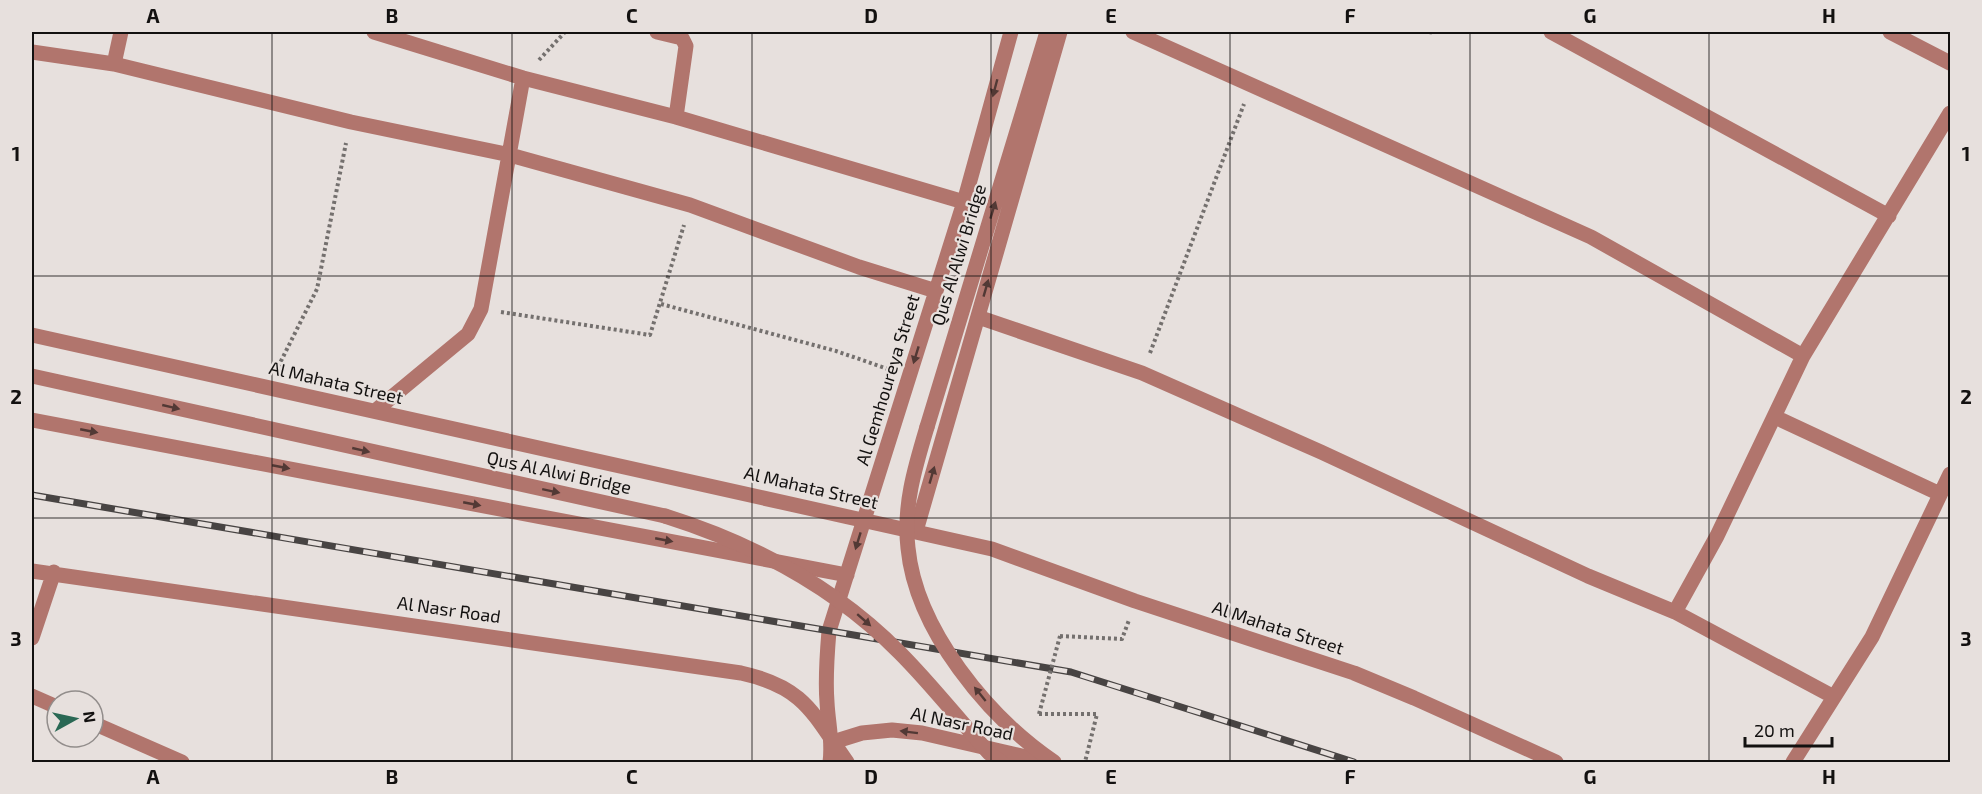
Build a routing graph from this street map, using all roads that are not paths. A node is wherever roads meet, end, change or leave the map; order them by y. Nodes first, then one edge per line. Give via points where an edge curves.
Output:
1 (121, 32) edge
2 (374, 32) edge
3 (657, 32) edge
4 (1011, 32) edge
5 (1047, 32) edge
6 (1060, 32) edge
7 (1133, 32) edge
8 (1551, 32) edge
9 (1890, 32) edge
10 (32, 52) edge
11 (1950, 63) edge
12 (114, 64) junction
13 (523, 78) junction
14 (1950, 113) edge
15 (676, 117) junction
16 (510, 155) junction
17 (964, 202) junction
18 (1889, 216) junction
19 (936, 291) junction
20 (978, 316) junction
21 (32, 335) edge
22 (1803, 356) junction
23 (32, 376) edge
24 (375, 411) junction
25 (1775, 417) junction
26 (32, 420) edge
27 (1950, 474) edge
28 (1940, 494) junction
29 (864, 520) junction
30 (916, 531) junction
31 (32, 571) edge
32 (54, 572) junction
33 (847, 575) junction
34 (1675, 612) junction
35 (32, 638) edge
36 (1834, 697) junction
37 (105, 728) edge
38 (833, 742) junction
39 (182, 762) edge
40 (830, 762) edge
41 (847, 762) edge
42 (1001, 762) edge
43 (1048, 762) edge
44 (1054, 762) edge
45 (1556, 762) edge
46 (1793, 762) edge

1 - 12 street
2 - 13 street
3 - 15 street via 682,39 686,46
4 -> 17 street, Al Gemhoureya Street
44 -> 5 street, Qus Al Alwi Bridge, bridge via 993,710 954,662 923,609 908,549 909,486
20 -> 6 street
7 - 22 street via 1591,237
8 - 18 street
9 - 11 street
10 - 12 street
12 - 16 street via 351,122
13 - 15 street
13 - 16 street
14 - 18 street
15 - 17 street
16 - 19 street via 690,205
16 - 24 street via 480,309 468,334
17 - 19 street, Al Gemhoureya Street
18 - 22 street
19 -> 29 street, Al Gemhoureya Street
30 -> 20 street
20 - 34 street via 1142,373
21 - 24 street, Al Mahata Street
22 - 25 street
23 -> 42 street, Qus Al Alwi Bridge, bridge via 665,516 717,533 768,555 860,616 900,653
24 - 29 street, Al Mahata Street
25 - 28 street
25 - 34 street
26 -> 33 street
27 - 28 street
28 - 36 street via 1872,637
29 - 30 street, Al Mahata Street
29 -> 33 street, Al Gemhoureya Street
30 - 45 street, Al Mahata Street via 992,549 1354,674
31 - 32 street, Al Nasr Road
32 - 35 street
32 - 38 street, Al Nasr Road via 741,673 770,680 796,695 818,717
33 - 38 street, Al Gemhoureya Street via 830,631 825,668
34 - 36 street
36 - 46 street
37 - 39 street
38 - 40 street
38 - 41 street, Al Nasr Road
43 -> 38 street, Al Nasr Road via 922,733 892,730 862,733

